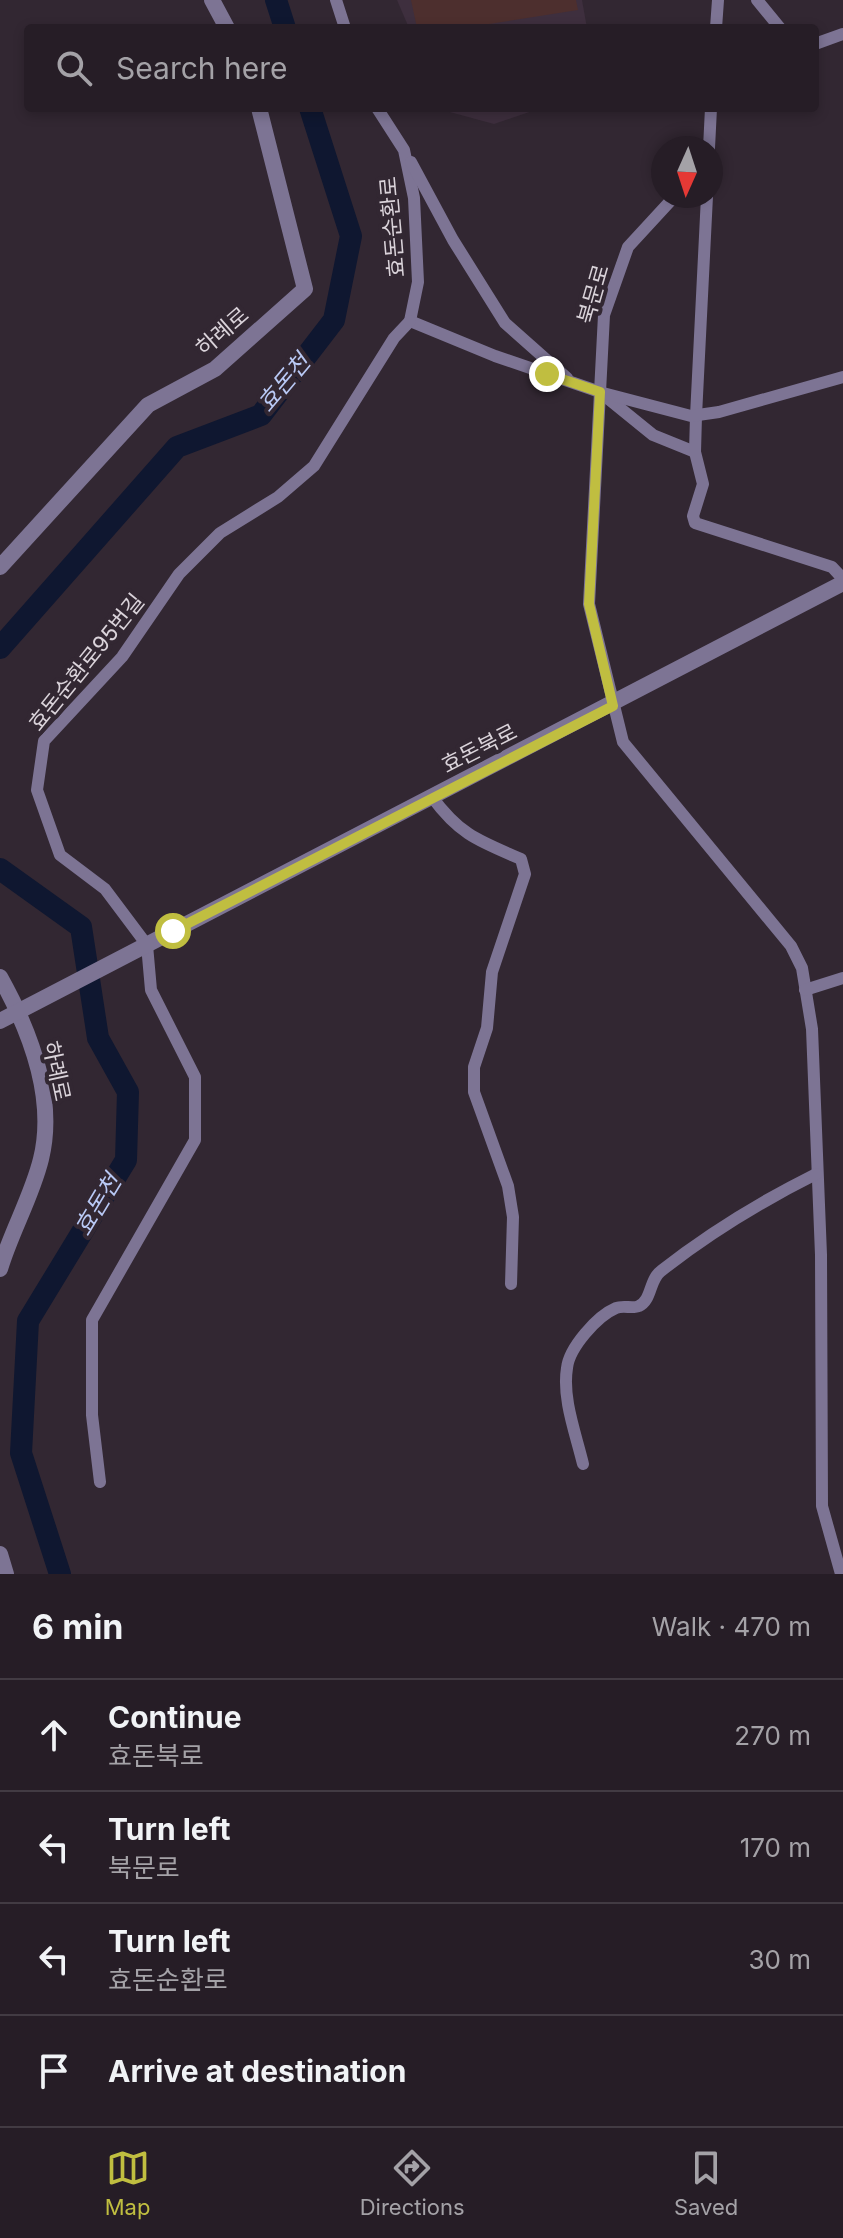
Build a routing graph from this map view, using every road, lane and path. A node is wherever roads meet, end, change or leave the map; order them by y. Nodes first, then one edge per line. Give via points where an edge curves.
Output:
1 (212, 0) edge
2 (336, 0) edge
3 (718, 0) edge
4 (757, 0) edge
5 (225, 24) edge
6 (344, 24) edge
7 (716, 24) edge
8 (776, 24) edge
9 (843, 34) edge
10 (819, 43) edge
11 (260, 112) edge
12 (380, 112) edge
13 (711, 112) edge
14 (710, 136) edge
15 (404, 150) junction
16 (664, 208) edge
17 (706, 208) edge
18 (410, 321) junction
19 (843, 377) edge
20 (572, 382) junction
21 (600, 392) junction
22 (696, 416) junction
23 (695, 452) junction
24 (0, 567) edge
25 (843, 581) edge
26 (613, 706) junction
27 (432, 797) junction
28 (140, 948) junction
29 (0, 977) edge
30 (843, 978) edge
31 (805, 990) junction
32 (20, 1012) junction
33 (0, 1021) edge
34 (816, 1174) junction
35 (0, 1269) edge
36 (511, 1284) dead end
37 (583, 1464) dead end
38 (100, 1482) dead end
39 (0, 1554) edge
40 (6, 1574) edge
41 (841, 1574) edge

1 - 5 street
2 - 6 street
3 - 7 street
4 - 8 street
9 - 10 street
11 - 24 street, 하례로 via 305,289 215,369 148,405
12 - 15 street, 효돈순환로
13 - 14 street
15 - 18 street, 효돈순환로 via 414,198 418,282
15 - 20 street via 505,323
16 - 21 street, 북문로 via 628,247 604,315
17 - 22 street
18 - 20 street
18 - 28 street, 효돈순환로95번길 via 314,466 278,497 220,533 179,574 122,657 44,741 37,790 60,855 105,889
19 - 22 street
20 - 21 street
21 - 22 street
21 - 23 street via 653,435
21 - 26 street, 북문로 via 589,604
22 - 23 street
23 - 25 street via 703,484 695,523 832,567
25 - 26 street, 효돈북로
26 - 27 street, 효돈북로
26 - 31 street, 북문로 via 623,742 791,946
27 - 28 street, 효돈북로
27 - 36 street via 452,824 477,842 521,859 525,874 492,972 487,1028 474,1067 474,1092 508,1186 513,1217
28 - 32 street, 효돈북로
28 - 38 street via 151,990 195,1077 195,1140 92,1320 92,1415
29 - 32 street, 하례로
30 - 31 street
31 - 34 street, 북문로 via 812,1029
32 - 33 street
32 - 35 street, 하례로 via 42,1096 45,1133 41,1160
34 - 37 street via 772,1196 657,1273 647,1300 638,1307 616,1307 597,1322 566,1367 567,1399
34 - 41 street, 북문로 via 822,1506
39 - 40 street

